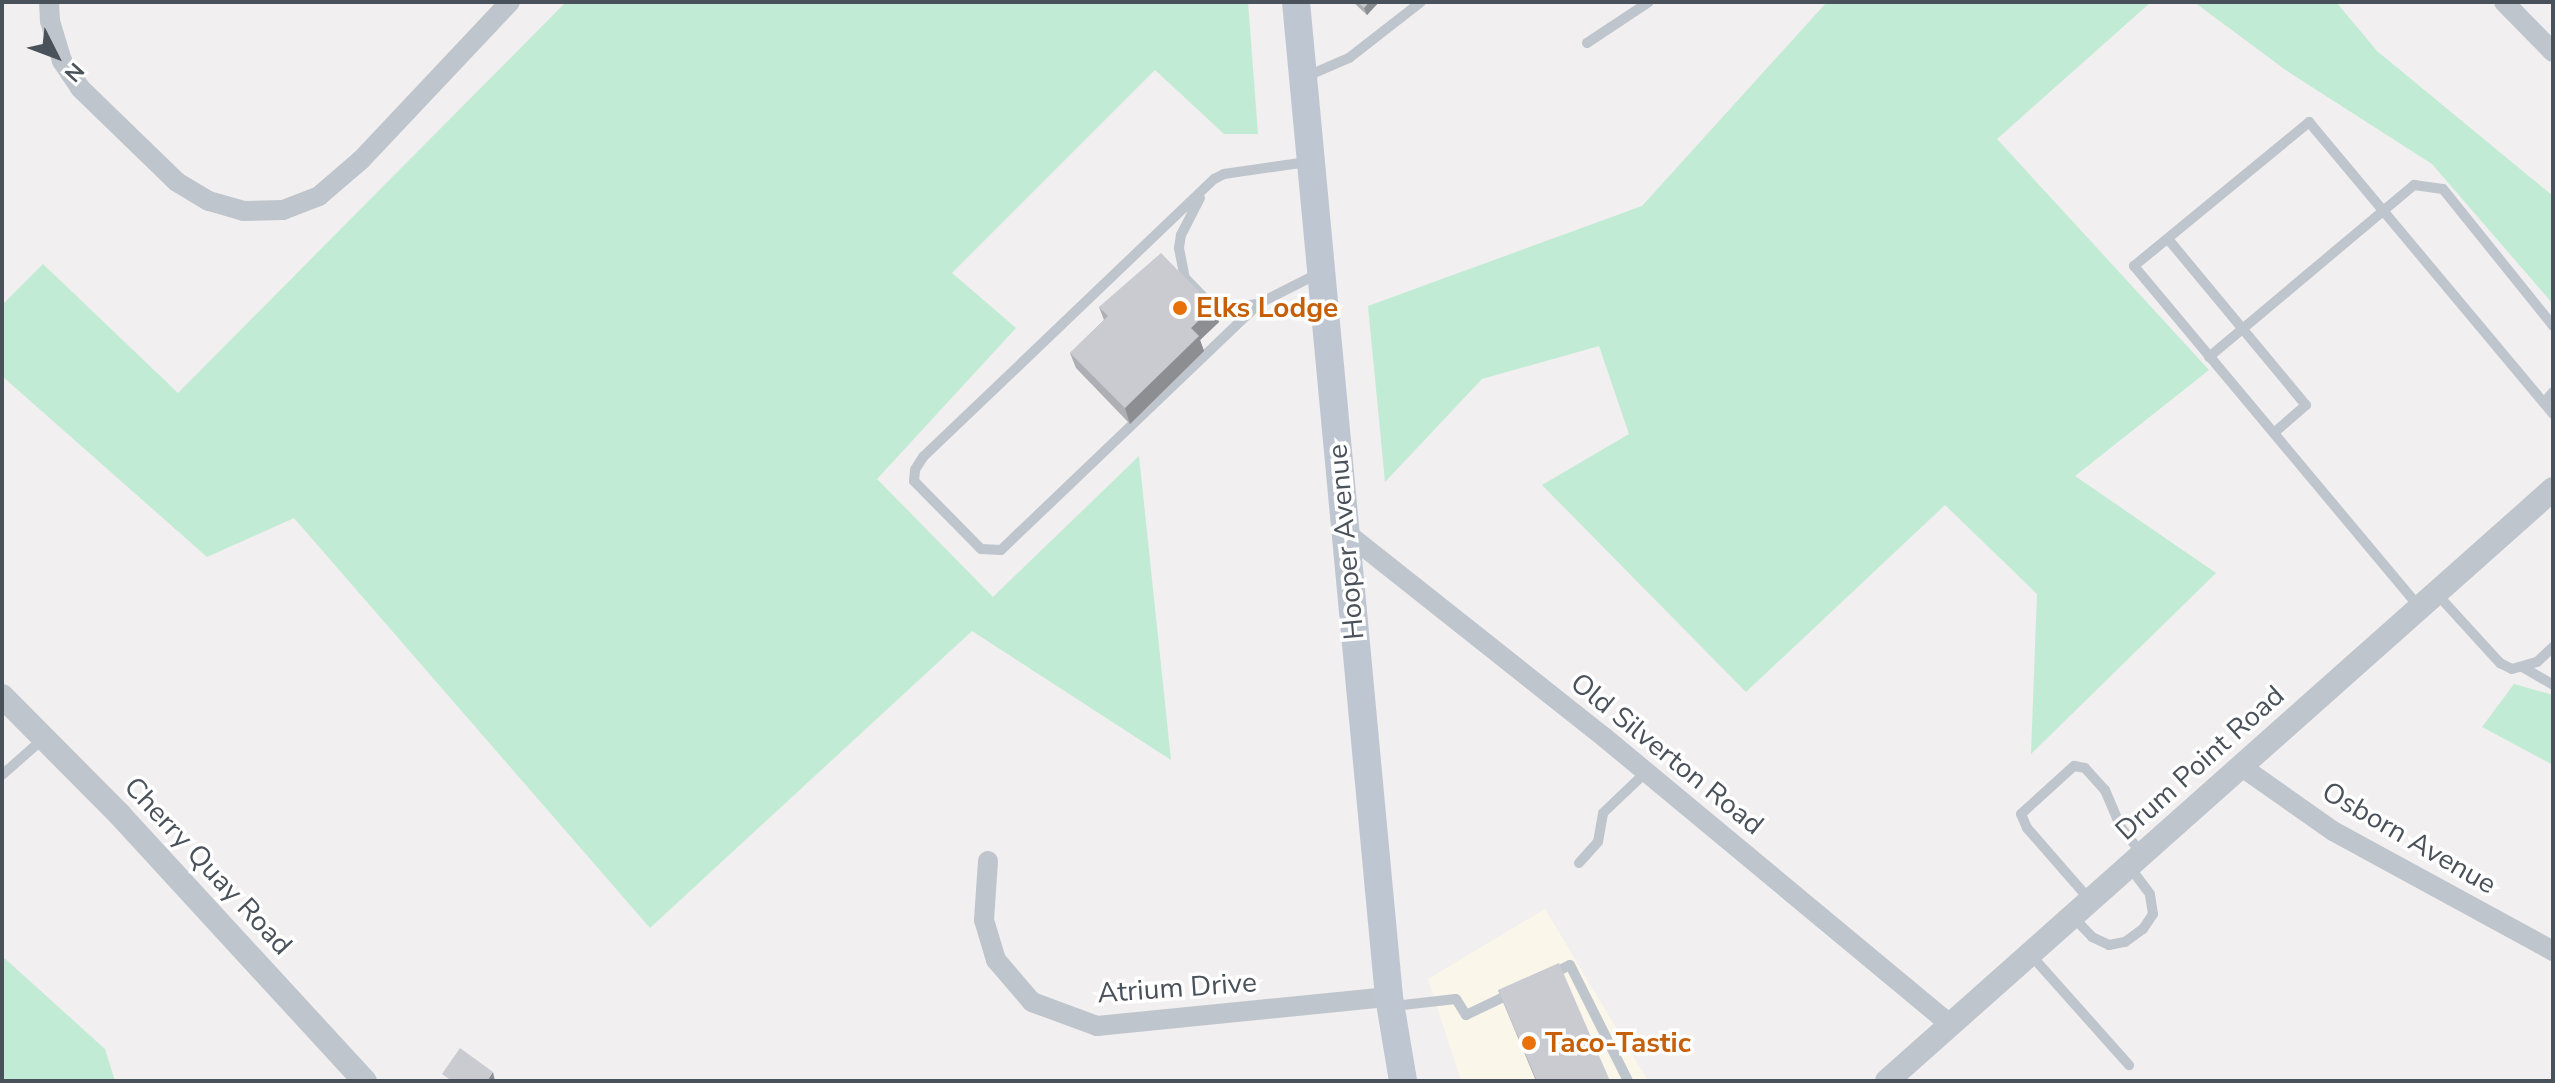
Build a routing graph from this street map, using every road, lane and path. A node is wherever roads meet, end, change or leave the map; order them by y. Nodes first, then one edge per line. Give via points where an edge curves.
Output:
1 (49, 2) edge
2 (510, 2) edge
3 (1296, 2) edge
4 (1421, 2) edge
5 (1649, 2) edge
6 (2504, 2) edge
7 (1587, 43) dead end
8 (2553, 52) edge
9 (1303, 78) junction
10 (1311, 161) junction
11 (1214, 179) junction
12 (2383, 211) junction
13 (2168, 239) junction
14 (1321, 272) junction
15 (1258, 304) junction
16 (2553, 326) edge
17 (2243, 327) junction
18 (2209, 357) junction
19 (2553, 392) edge
20 (2544, 403) junction
21 (2553, 414) edge
22 (2275, 432) junction
23 (2553, 489) edge
24 (1344, 531) junction
25 (2428, 601) junction
26 (2553, 647) edge
27 (2524, 668) junction
28 (2553, 685) edge
29 (2, 696) edge
30 (45, 736) junction
31 (2242, 767) junction
32 (1646, 772) junction
33 (2, 775) edge
34 (2136, 860) junction
35 (988, 861) dead end
36 (1579, 863) dead end
37 (2082, 908) junction
38 (2553, 951) edge
39 (2030, 954) junction
40 (1544, 978) edge
41 (1518, 990) edge
42 (1390, 1002) junction
43 (1950, 1024) junction
44 (2129, 1065) dead end
45 (362, 1080) edge
46 (1403, 1081) edge
47 (1628, 1081) edge
48 (1887, 1081) edge

1 - 2 street via 62,61 80,88 177,182 209,201 243,211 283,210 319,196 361,160
3 - 9 main road, Hooper Avenue
4 - 9 lane via 1349,58
5 - 7 lane
6 - 8 street
9 - 10 main road, Hooper Avenue
10 - 11 lane
10 - 14 main road, Hooper Avenue
11 - 15 lane via 1181,235 1185,278 1208,302 1229,308
11 - 15 lane via 923,457 914,481 981,549 1001,550
12 - 13 lane via 2309,122
12 - 16 lane via 2414,185 2443,189
12 - 17 lane
12 - 20 lane
13 - 17 lane
13 - 18 lane via 2134,266
14 - 15 lane
14 - 24 main road, Hooper Avenue
17 - 18 lane
17 - 22 lane via 2306,405
18 - 22 lane
19 - 20 lane
20 - 21 lane
22 - 25 lane
23 - 25 street, Drum Point Road
24 - 32 street, Old Silverton Road
24 - 42 main road, Hooper Avenue
25 - 27 lane via 2500,663
25 - 31 street, Drum Point Road
26 - 27 lane
27 - 28 lane
29 - 30 street, Cherry Quay Road
30 - 33 lane
30 - 45 street, Cherry Quay Road
31 - 34 street, Drum Point Road
31 - 38 street, Osborn Avenue via 2333,831
32 - 36 lane via 1603,813 1598,842
32 - 43 street, Old Silverton Road
34 - 37 street, Drum Point Road
34 - 37 lane via 2153,914 2143,929 2125,942 2109,945 2092,937
34 - 37 lane via 2105,790 2085,768 2074,766 2021,814
35 - 42 street, Atrium Drive via 984,920 996,960 1032,1002 1097,1026
37 - 39 street, Drum Point Road
39 - 43 street, Drum Point Road
39 - 44 lane
40 - 47 lane via 1570,965
41 - 42 lane via 1466,1015 1456,999
42 - 46 main road, Hooper Avenue
43 - 48 street, Drum Point Road

